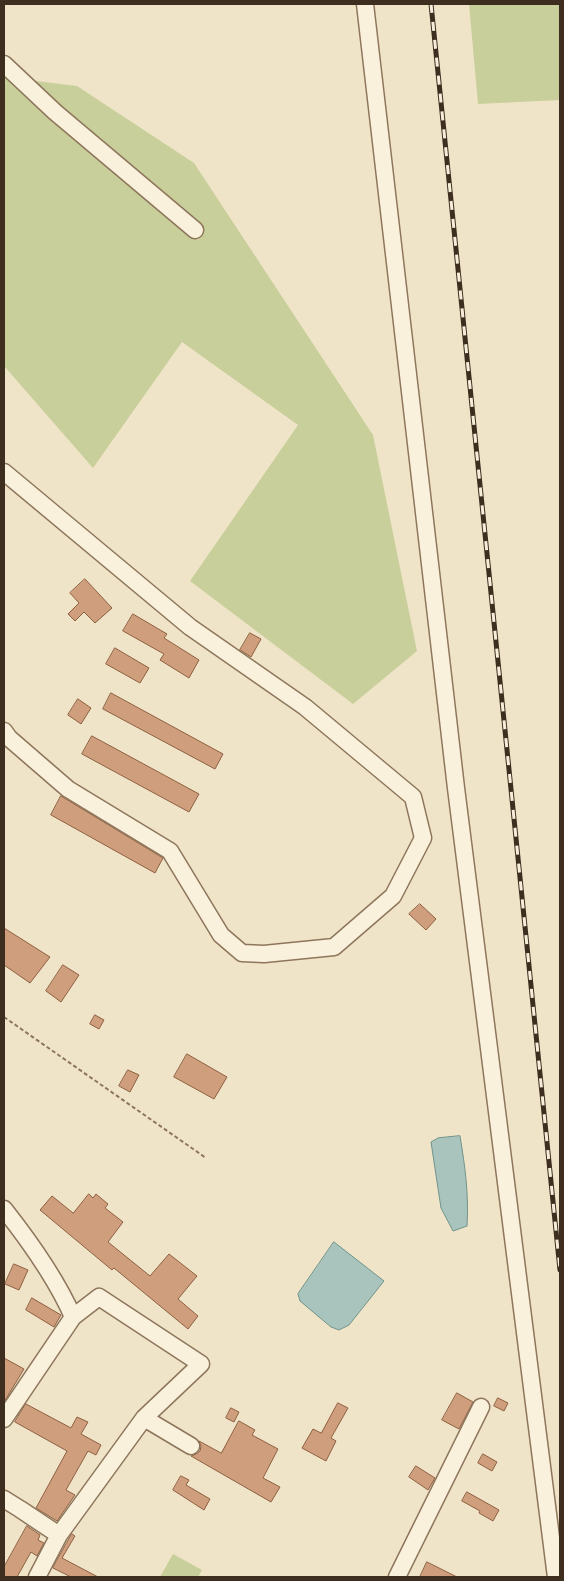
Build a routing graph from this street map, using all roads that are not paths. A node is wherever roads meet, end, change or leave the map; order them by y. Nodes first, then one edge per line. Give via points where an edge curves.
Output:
1 (365, 4) edge
2 (4, 64) edge
3 (195, 230) dead end
4 (4, 472) edge
5 (4, 731) edge
6 (4, 1209) edge
7 (74, 1317) junction
8 (481, 1407) dead end
9 (144, 1418) junction
10 (4, 1419) edge
11 (191, 1446) dead end
12 (4, 1500) edge
13 (59, 1535) junction
14 (37, 1577) edge
15 (397, 1577) edge
16 (556, 1577) edge

1 - 16 street via 456,788
2 - 3 street via 55,112
4 - 5 street via 190,627 305,707 413,797 423,838 393,896 334,947 242,953 221,935 170,851 68,789
6 - 7 street via 30,1242
7 - 9 street via 99,1297 201,1364
7 - 10 street
8 - 15 street
9 - 11 street
9 - 13 street
12 - 13 street
13 - 14 street

